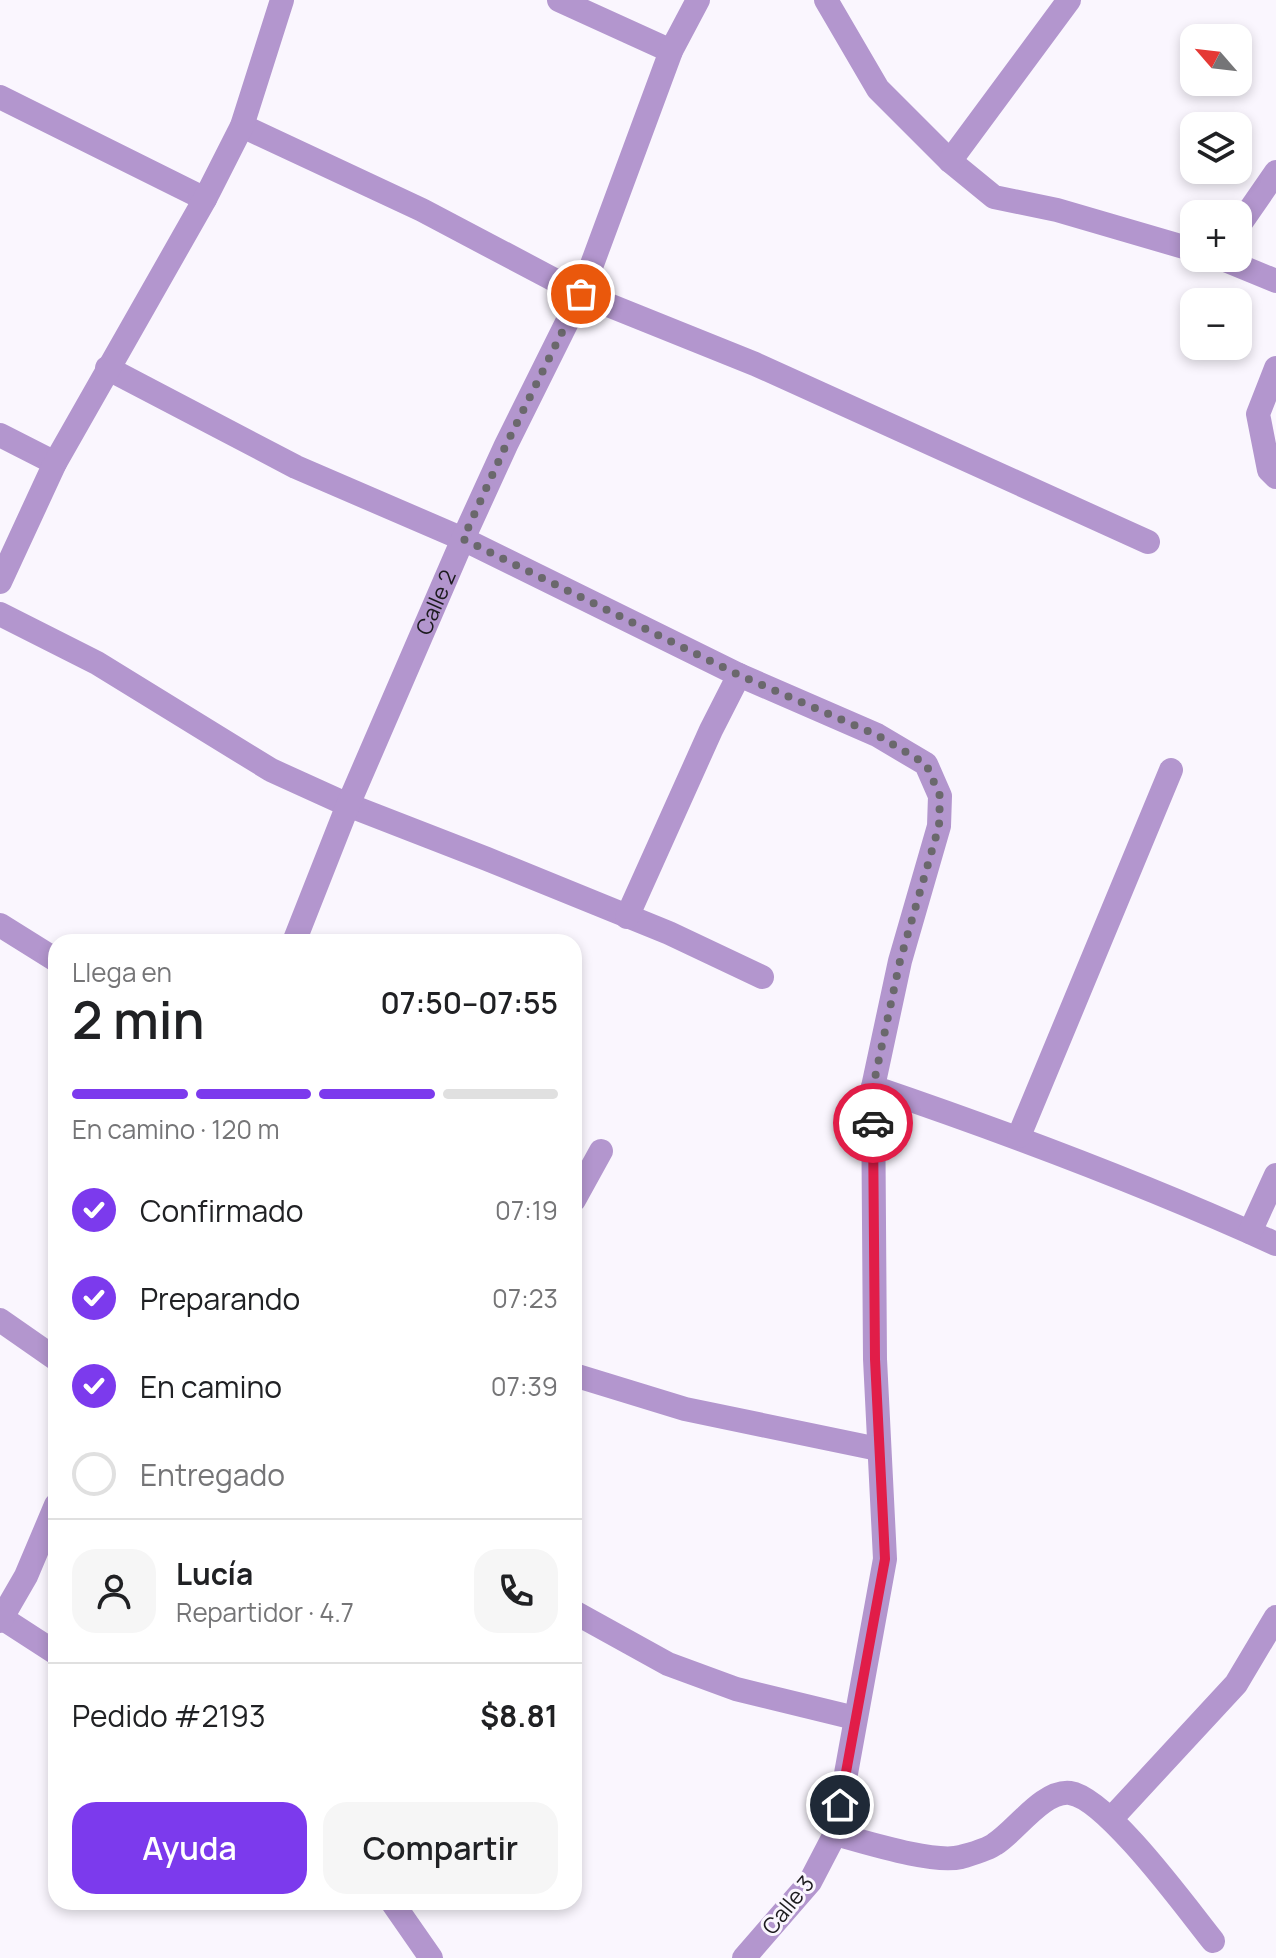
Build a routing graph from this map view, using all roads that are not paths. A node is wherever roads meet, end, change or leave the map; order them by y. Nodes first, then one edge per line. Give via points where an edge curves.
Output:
1 (282, 0) edge
2 (559, 0) edge
3 (698, 0) edge
4 (826, 0) edge
5 (1069, 0) edge
6 (671, 51) junction
7 (0, 97) edge
8 (242, 126) junction
9 (950, 161) junction
10 (1276, 172) edge
11 (205, 199) junction
12 (1252, 207) edge
13 (1180, 246) edge
14 (1252, 271) edge
15 (1276, 281) edge
16 (581, 294) junction
17 (107, 368) junction
18 (1276, 368) edge
19 (0, 435) edge
20 (55, 463) junction
21 (1276, 477) edge
22 (463, 539) junction
23 (1148, 542) dead end
24 (0, 582) edge
25 (0, 614) edge
26 (739, 675) junction
27 (1171, 770) dead end
28 (348, 805) junction
29 (627, 917) junction
30 (0, 925) edge
31 (297, 934) edge
32 (48, 955) edge
33 (762, 977) dead end
34 (873, 1087) junction
35 (1019, 1136) junction
36 (601, 1151) dead end
37 (1276, 1175) edge
38 (582, 1185) edge
39 (1250, 1232) junction
40 (1276, 1244) edge
41 (0, 1320) edge
42 (48, 1353) edge
43 (582, 1377) edge
44 (878, 1449) junction
45 (48, 1524) edge
46 (582, 1616) edge
47 (1276, 1617) edge
48 (1, 1620) edge
49 (48, 1648) edge
50 (855, 1718) junction
51 (1111, 1819) junction
52 (835, 1834) junction
53 (398, 1910) edge
54 (1213, 1941) dead end
55 (431, 1958) edge
56 (744, 1958) edge

1 - 8 street
2 - 6 street
3 - 6 street, Calle 2
4 - 9 street via 878,89
5 - 9 street
6 - 16 street, Calle 2
7 - 11 street
8 - 11 street
8 - 16 street via 422,210
9 - 13 street via 994,197
10 - 12 street
11 - 17 street
14 - 15 street
16 - 22 street, Calle 2
16 - 23 street via 755,364
17 - 20 street
17 - 22 street via 296,467
18 - 21 street via 1258,414 1269,470
19 - 20 street
20 - 24 street
22 - 26 street
22 - 28 street, Calle 2
25 - 28 street via 97,663 271,770
26 - 29 street
26 - 34 street, Calle 3 via 838,716 926,764 940,796 939,826 900,961
27 - 35 street
28 - 29 street
28 - 31 street, Calle 2
29 - 33 street
30 - 32 street
34 - 35 street
34 - 44 street, Calle 3
35 - 39 street
36 - 38 street
37 - 39 street
39 - 40 street
41 - 42 street
43 - 44 street via 685,1409
44 - 50 street, Calle 3 via 885,1559
45 - 48 street
46 - 50 street via 668,1664 736,1689
47 - 51 street via 1236,1684
48 - 49 street
50 - 52 street, Calle 3
51 - 52 street via 1069,1793 1052,1797 995,1845 958,1858 913,1854
51 - 54 street
52 - 56 street, Calle 3 via 810,1882
53 - 55 street

